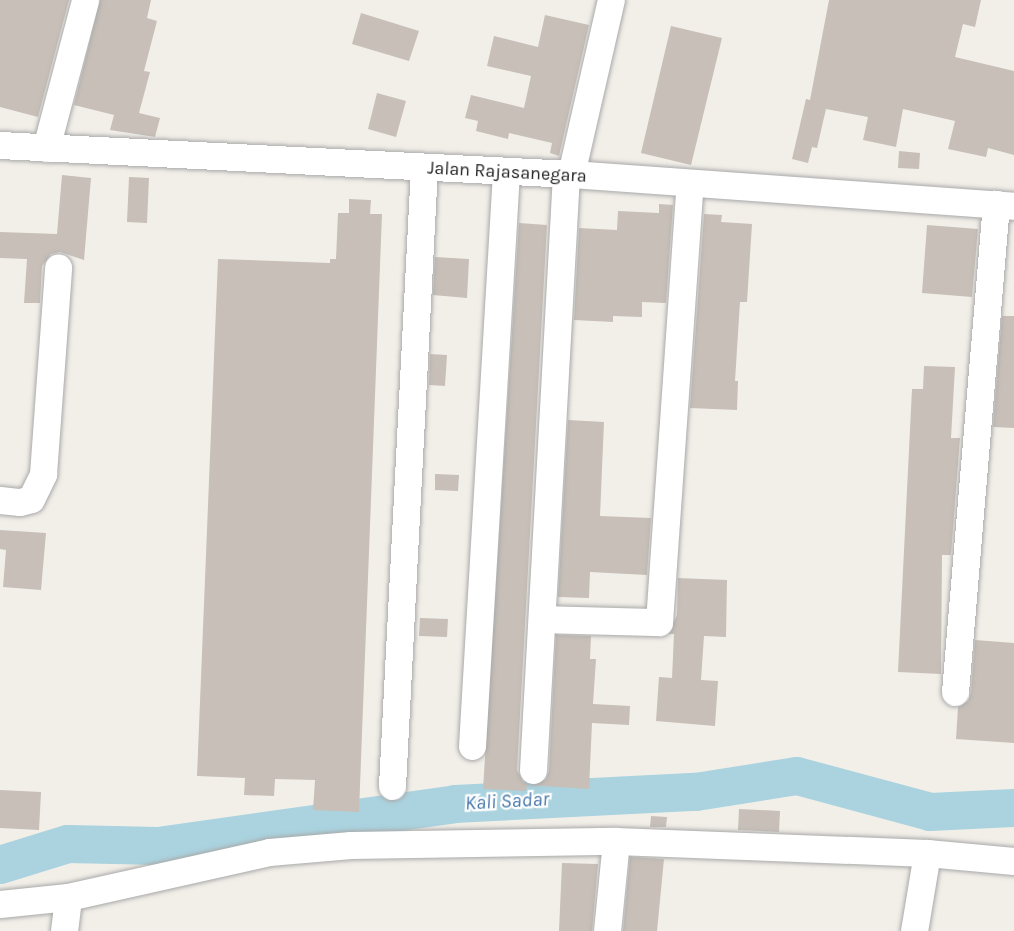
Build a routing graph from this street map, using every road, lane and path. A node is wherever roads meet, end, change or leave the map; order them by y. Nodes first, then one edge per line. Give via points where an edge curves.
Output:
1 (85, 0) edge
2 (611, 0) edge
3 (0, 145) edge
4 (46, 148) junction
5 (423, 168) junction
6 (506, 172) junction
7 (569, 174) junction
8 (690, 183) junction
9 (1005, 205) edge
10 (58, 268) dead end
11 (0, 500) edge
12 (543, 619) junction
13 (955, 692) dead end
14 (472, 746) dead end
15 (533, 770) dead end
16 (392, 786) dead end
17 (616, 841) junction
18 (927, 853) junction
19 (1014, 861) edge
20 (68, 897) junction
21 (0, 904) edge
22 (64, 931) edge
23 (607, 931) edge
24 (914, 931) edge

1 - 4 street
2 - 7 street
3 - 4 street, Jalan Rajasanegara
4 - 5 street, Jalan Rajasanegara
5 - 6 street, Jalan Rajasanegara
5 - 16 street
6 - 7 street, Jalan Rajasanegara
6 - 14 street
7 - 8 street, Jalan Rajasanegara
7 - 12 street
8 - 9 street, Jalan Rajasanegara
8 - 12 street via 659,622
9 - 13 street
10 - 11 street via 44,474 32,499
12 - 15 street
17 - 18 street
17 - 20 street via 351,845 269,852
17 - 23 street
18 - 19 street
18 - 24 street
20 - 21 street
20 - 22 street

